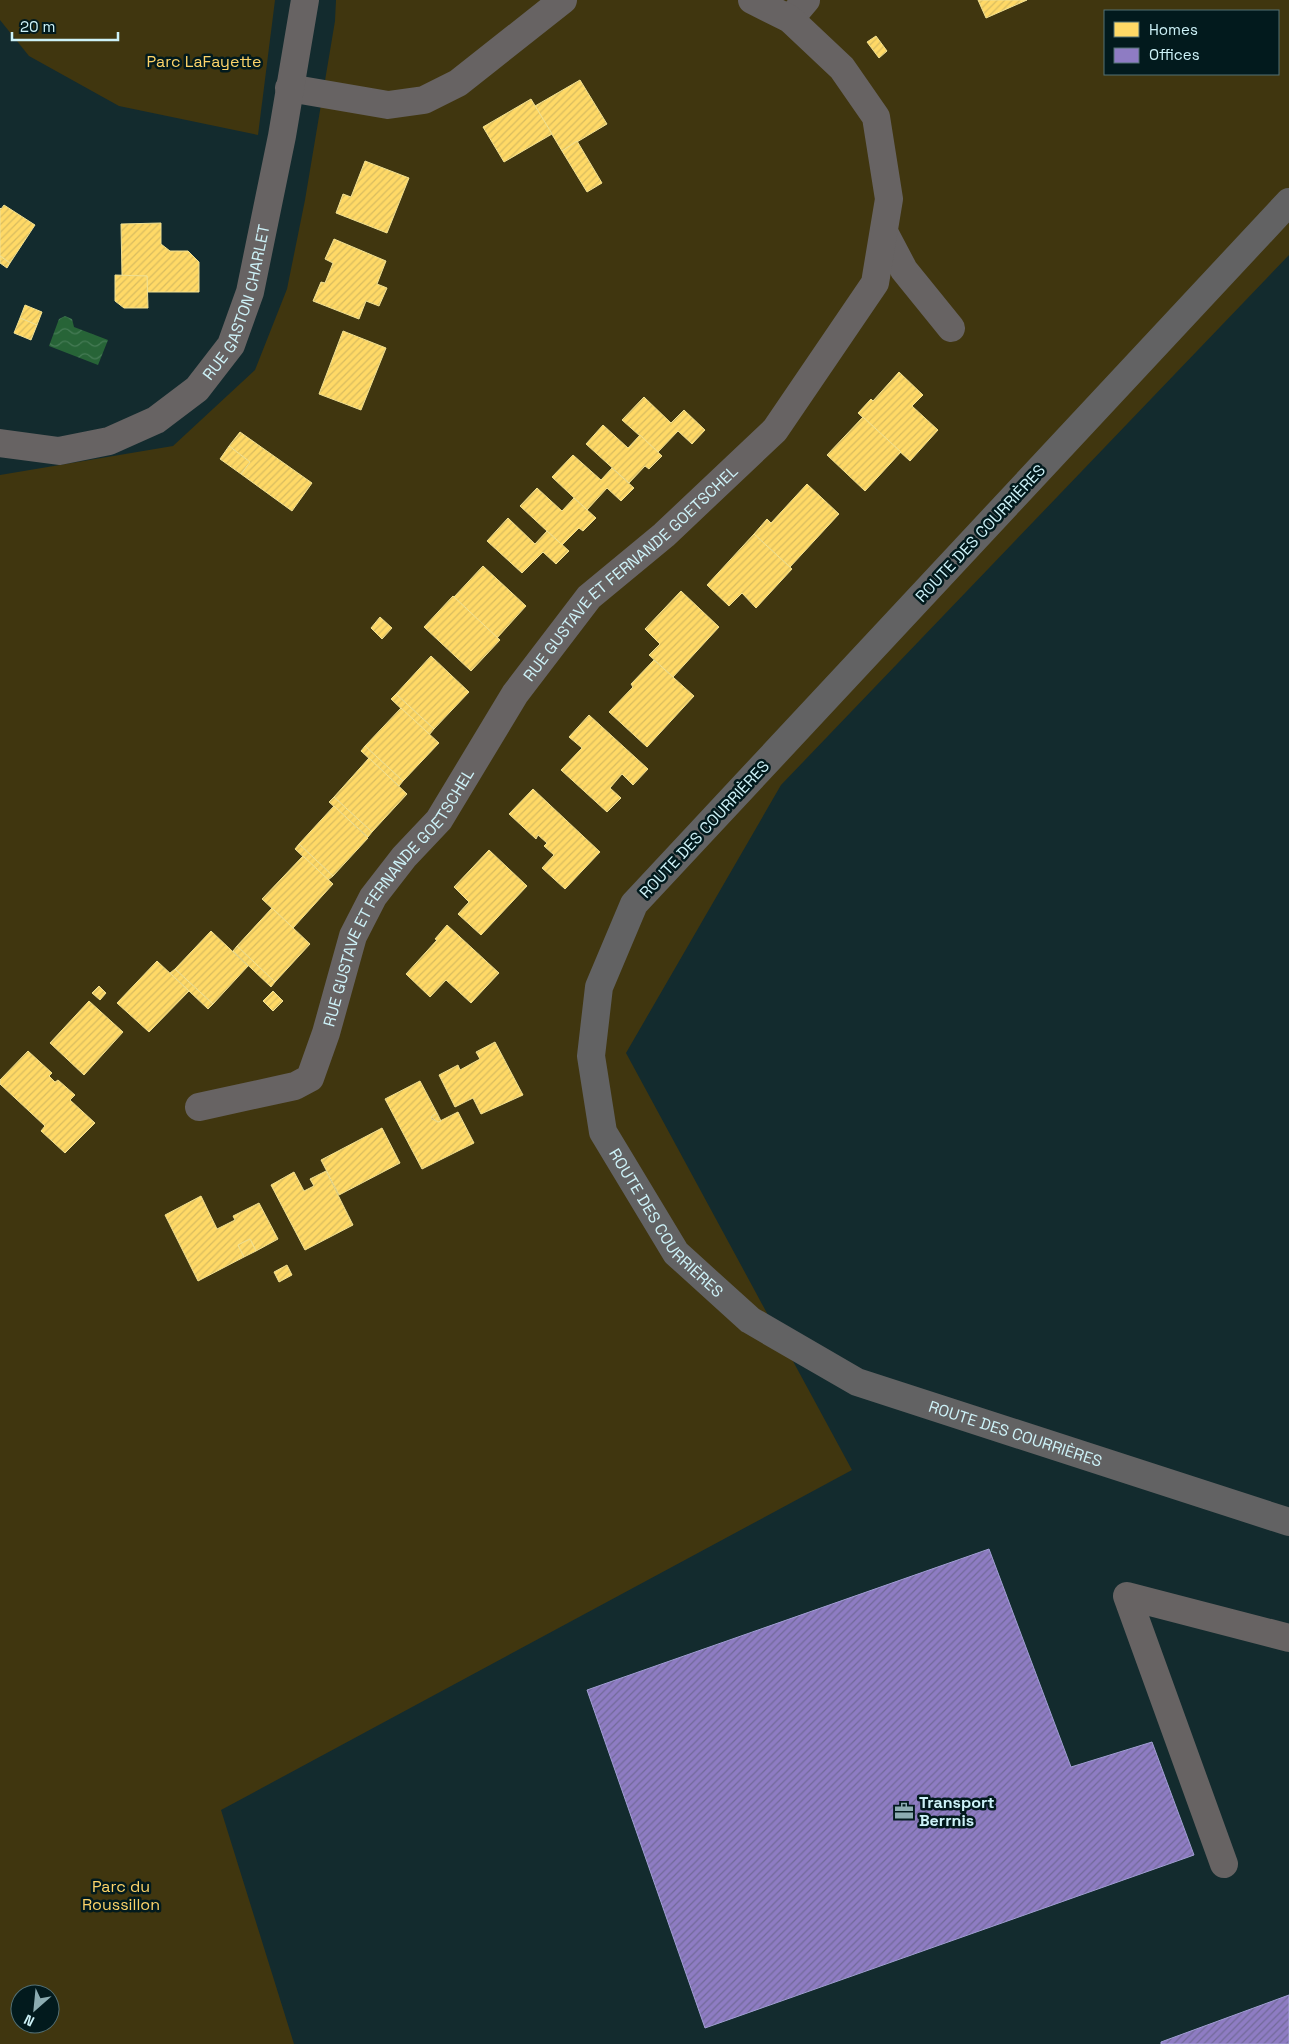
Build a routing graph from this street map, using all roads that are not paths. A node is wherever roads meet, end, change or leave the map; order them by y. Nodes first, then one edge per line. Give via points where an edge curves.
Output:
1 (305, 0) edge
2 (561, 0) edge
3 (752, 0) edge
4 (798, 10) edge
5 (289, 88) junction
6 (1289, 202) edge
7 (884, 232) junction
8 (951, 328) dead end
9 (0, 443) edge
10 (199, 1107) dead end
11 (1289, 1522) edge
12 (1289, 1638) edge
13 (1224, 1864) dead end

1 - 5 street, RUE GASTON CHARLET
2 - 5 street via 458,83 424,100 388,105
3 - 4 street, RUE GUSTAVE ET FERNANDE GOETSCHEL
4 - 7 street, RUE GUSTAVE ET FERNANDE GOETSCHEL via 876,117 889,199
5 - 9 street, RUE GASTON CHARLET via 250,292 231,345 198,389 156,420 109,441 59,451
6 - 11 main road, ROUTE DES COURRIÈRES via 634,904 599,987 591,1056 603,1132 676,1253 750,1320 857,1382
7 - 8 street via 904,270
7 - 10 street, RUE GUSTAVE ET FERNANDE GOETSCHEL via 875,283 775,430 664,535 589,596 515,694 439,820 373,897 353,936 310,1078 295,1086
12 - 13 street via 1127,1596

